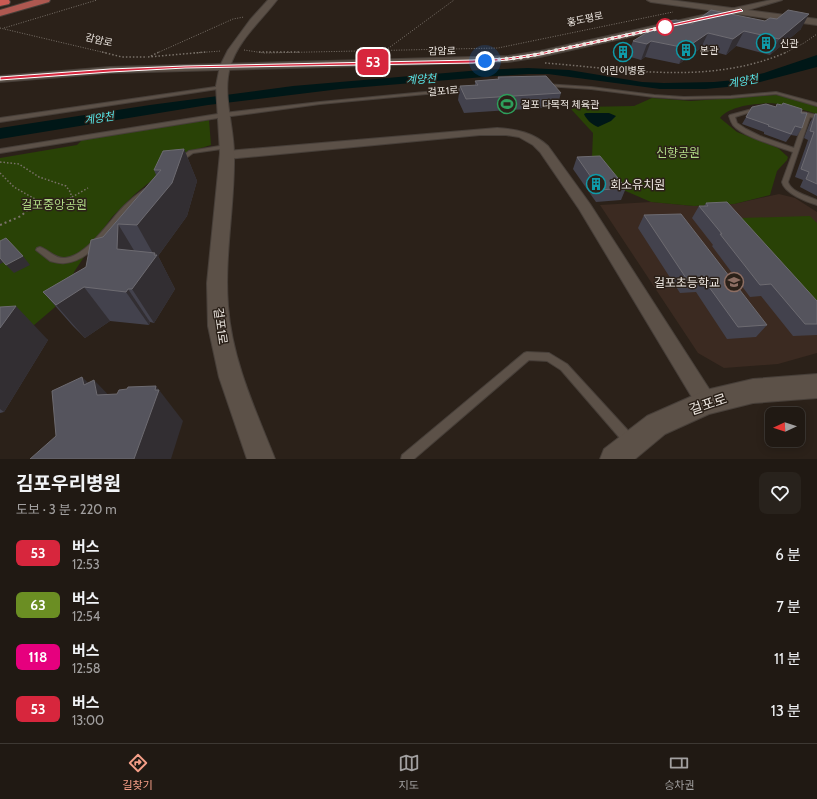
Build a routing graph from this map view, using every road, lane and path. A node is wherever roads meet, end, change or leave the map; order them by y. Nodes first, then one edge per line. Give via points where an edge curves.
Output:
1 (22, 0) edge
2 (33, 0) edge
3 (45, 0) edge
4 (97, 0) edge
5 (273, 0) edge
6 (454, 0) edge
7 (651, 0) edge
8 (661, 0) edge
9 (779, 0) edge
10 (3, 4) edge
11 (697, 6) junction
12 (739, 11) junction
13 (0, 13) edge
14 (257, 16) junction
15 (716, 16) junction
16 (817, 21) edge
17 (0, 28) edge
18 (3, 29) junction
19 (817, 34) edge
20 (234, 50) junction
21 (385, 51) junction
22 (148, 57) junction
23 (145, 61) dead end
24 (538, 63) dead end
25 (225, 66) junction
26 (0, 79) edge
27 (537, 85) edge
28 (222, 88) junction
29 (475, 88) edge
30 (817, 105) edge
31 (764, 108) edge
32 (787, 109) edge
33 (224, 114) junction
34 (808, 115) junction
35 (817, 117) edge
36 (0, 120) edge
37 (227, 151) junction
38 (796, 151) junction
39 (0, 152) edge
40 (0, 162) edge
41 (172, 167) edge
42 (0, 173) edge
43 (152, 184) edge
44 (88, 188) dead end
45 (71, 197) junction
46 (817, 203) edge
47 (70, 210) dead end
48 (0, 225) edge
49 (40, 250) dead end
50 (817, 386) edge
51 (706, 402) junction
52 (623, 451) edge
53 (261, 459) edge
54 (406, 459) edge

1 - 10 main road
2 - 10 main road
3 - 13 main road
4 - 18 path
5 - 14 street, 걸포1로
6 - 21 path
7 - 11 street
8 - 12 street
9 - 12 street, 감암로
11 - 12 street
11 - 15 street via 713,12
11 - 21 path, 홍도평로 via 504,48
12 - 15 street, 감암로
12 - 16 street
14 - 20 street, 걸포1로
14 - 22 path via 233,19
15 - 25 street, 감암로 via 508,59
17 - 18 path, 감암로
18 - 22 path, 감암로 via 122,57
19 - 24 path via 778,56 715,73 657,74
20 - 21 path, 감암로 via 264,53
20 - 22 path, 감암로
20 - 25 street, 걸포1로
22 - 23 path
25 - 26 street, 감암로 via 110,70
25 - 28 street, 걸포1로
27 - 30 lane via 684,98 782,94
28 - 33 street, 걸포1로
28 - 36 lane
29 - 33 lane, 걸포1로
31 - 38 lane via 732,116 733,120 737,126 748,132
32 - 34 lane
33 - 37 street, 걸포1로
33 - 39 lane
34 - 35 lane
34 - 38 lane
37 - 41 lane via 191,152
37 - 51 street via 480,132 504,131 529,137 544,149 585,208
37 - 53 street, 걸포1로 via 217,285 219,326 231,376
38 - 46 lane via 785,182 786,186
40 - 45 path via 20,164 42,178 64,184 69,189
42 - 48 path via 10,184 31,195 35,200 34,205 23,216
43 - 49 lane via 126,208 93,247 83,253 62,261 54,261
44 - 45 path
45 - 47 path
50 - 51 street, 걸포로 via 753,391
51 - 52 street, 걸포로 via 656,425
52 - 54 lane via 564,367 549,357 527,356

